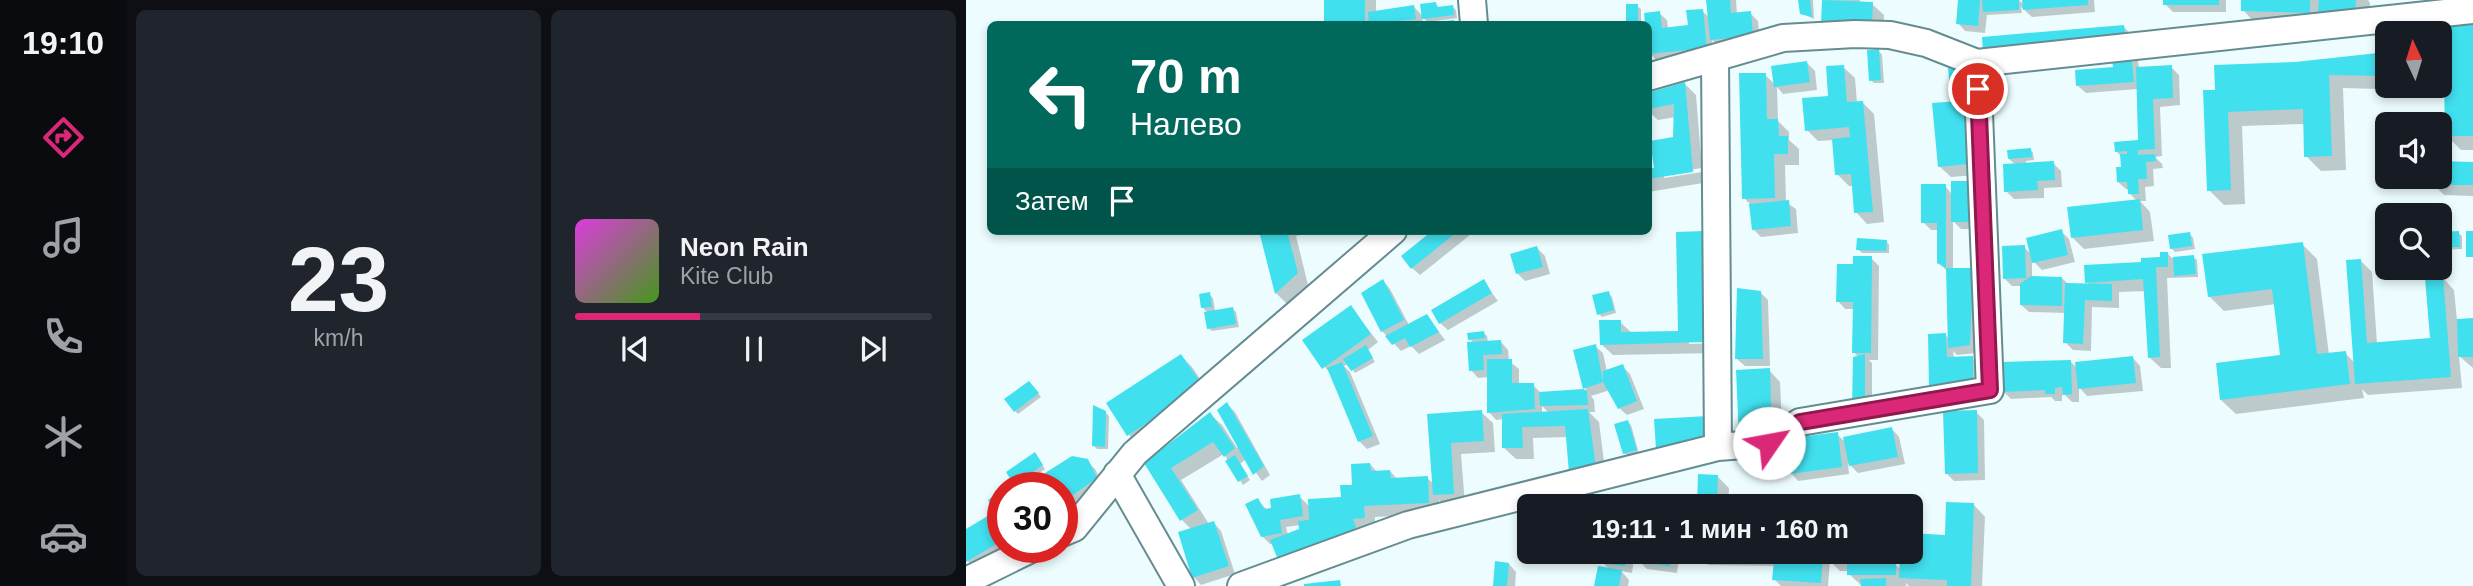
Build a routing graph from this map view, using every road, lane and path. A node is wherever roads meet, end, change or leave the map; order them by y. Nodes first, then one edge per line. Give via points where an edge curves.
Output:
1 (1472, 0) edge
2 (2473, 10) edge
3 (1474, 21) edge
4 (1715, 59) junction
5 (1977, 63) junction
6 (1652, 77) edge
7 (1388, 235) edge
8 (1718, 447) junction
9 (1117, 474) junction
10 (1078, 522) edge
11 (1014, 563) edge
12 (998, 576) edge
13 (966, 581) edge
14 (1181, 586) edge
15 (1241, 586) edge

1 - 3 street
2 - 5 street
4 - 5 street via 1783,38 1855,34 1926,43
4 - 6 street
4 - 8 street
5 - 8 street via 1990,390 1800,422 1769,443
7 - 9 street via 1135,453
8 - 15 street via 1408,525
9 - 10 street
9 - 14 street
11 - 12 street
12 - 13 street

